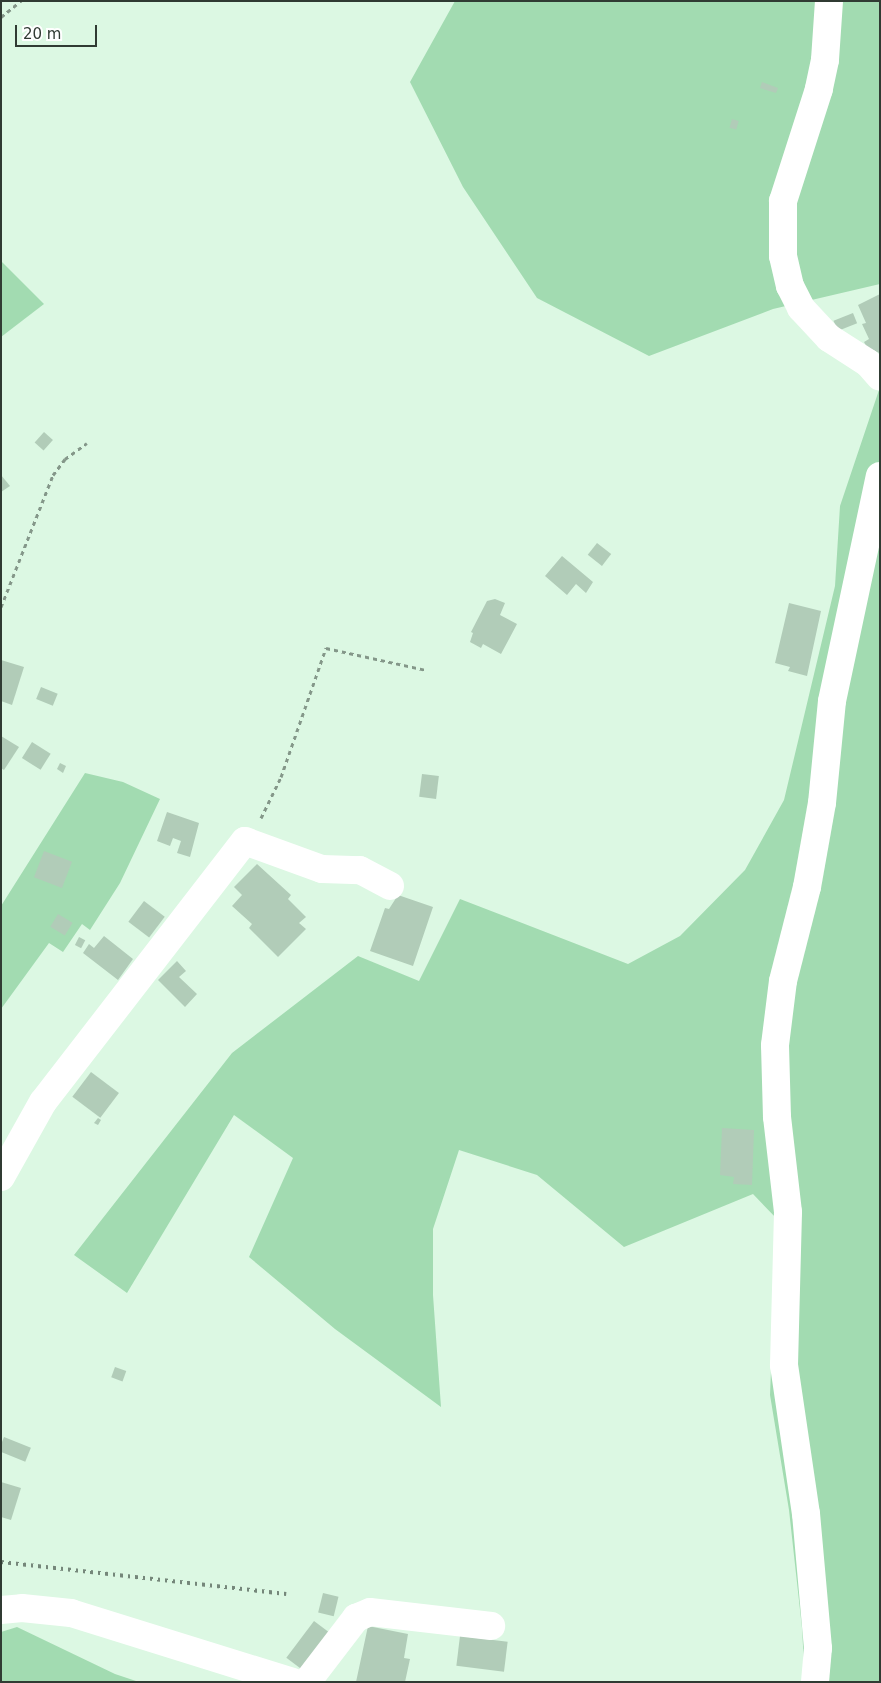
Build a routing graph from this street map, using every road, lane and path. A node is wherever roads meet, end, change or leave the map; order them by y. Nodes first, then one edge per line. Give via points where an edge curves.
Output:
1 (21, 1) edge
2 (829, 1) edge
3 (1, 17) edge
4 (880, 377) edge
5 (87, 444) dead end
6 (880, 476) edge
7 (1, 607) edge
8 (426, 670) dead end
9 (244, 841) junction
10 (390, 886) dead end
11 (1, 1177) edge
12 (1, 1610) edge
13 (492, 1626) dead end
14 (293, 1682) edge
15 (307, 1682) edge
16 (815, 1682) edge

1 - 3 path
2 - 4 street via 825,60 819,89 783,202 783,256 790,286 801,308 829,338 868,364
5 - 7 path via 65,459 54,475
6 - 16 street via 832,701 822,804 807,886 783,981 776,1046 776,1109 788,1212 784,1365 806,1514 818,1648
8 - 9 path via 326,648 281,777 260,819
9 - 10 street via 322,869 360,870
9 - 11 street via 43,1102
12 - 14 street via 22,1608 71,1614
13 - 15 street via 370,1612 356,1618

